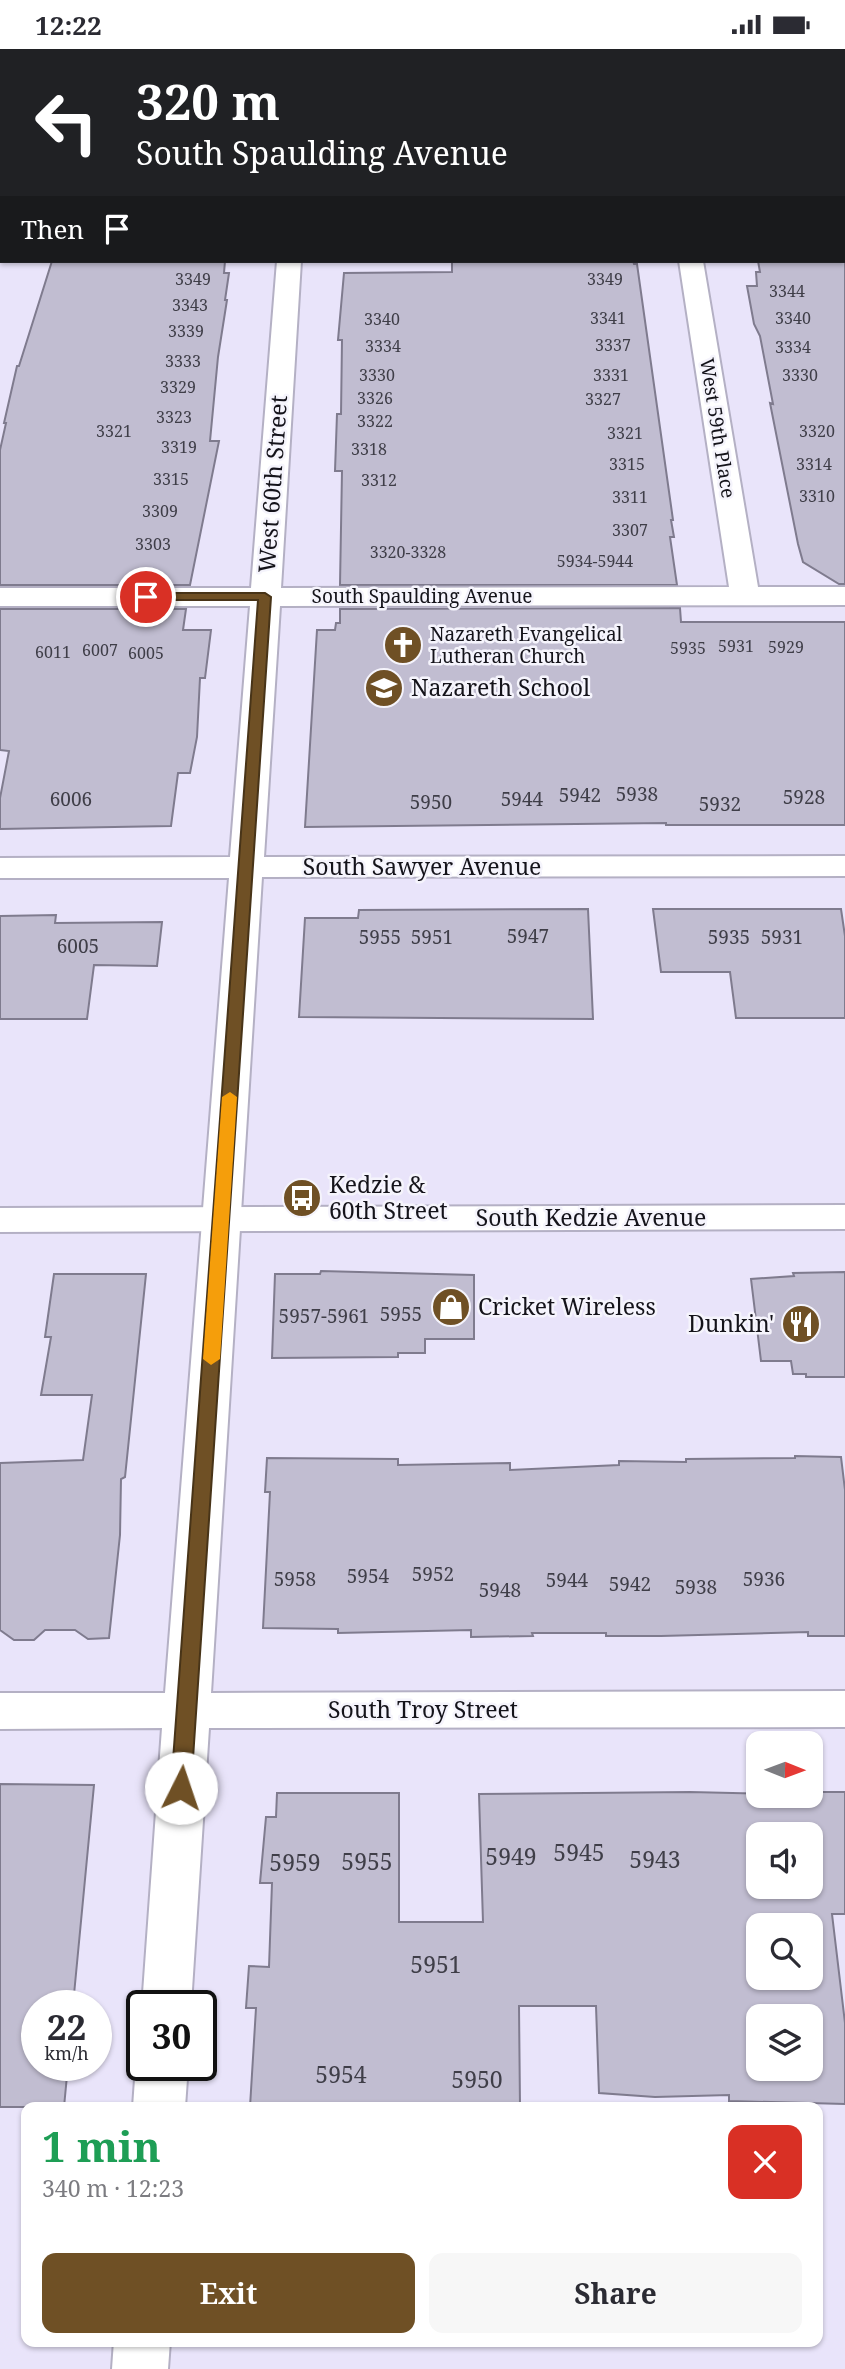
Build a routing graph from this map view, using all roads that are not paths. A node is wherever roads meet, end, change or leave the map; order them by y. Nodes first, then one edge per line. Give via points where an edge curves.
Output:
1 (289, 263) edge
2 (691, 263) edge
3 (745, 596) junction
4 (845, 596) edge
5 (0, 597) edge
6 (265, 597) junction
7 (845, 866) edge
8 (246, 867) junction
9 (0, 868) edge
10 (845, 1217) edge
11 (221, 1219) junction
12 (0, 1220) edge
13 (845, 1709) edge
14 (0, 1711) edge
15 (186, 1711) junction
16 (167, 1990) edge
17 (161, 2081) edge
18 (159, 2102) edge
19 (142, 2347) edge
20 (140, 2369) edge

1 - 6 street, West 60th Street
2 - 3 street, West 59th Place
3 - 4 street, South Spaulding Avenue
3 - 6 street, South Spaulding Avenue
5 - 6 street, South Spaulding Avenue
6 - 8 street, West 60th Street
7 - 8 street, South Sawyer Avenue
8 - 9 street, South Sawyer Avenue
8 - 11 street, West 60th Street
10 - 11 street, South Kedzie Avenue
11 - 12 street, South Kedzie Avenue
11 - 15 street, West 60th Street
13 - 15 street, South Troy Street
14 - 15 street, South Troy Street
15 - 16 street, West 60th Street
17 - 18 street
19 - 20 street

